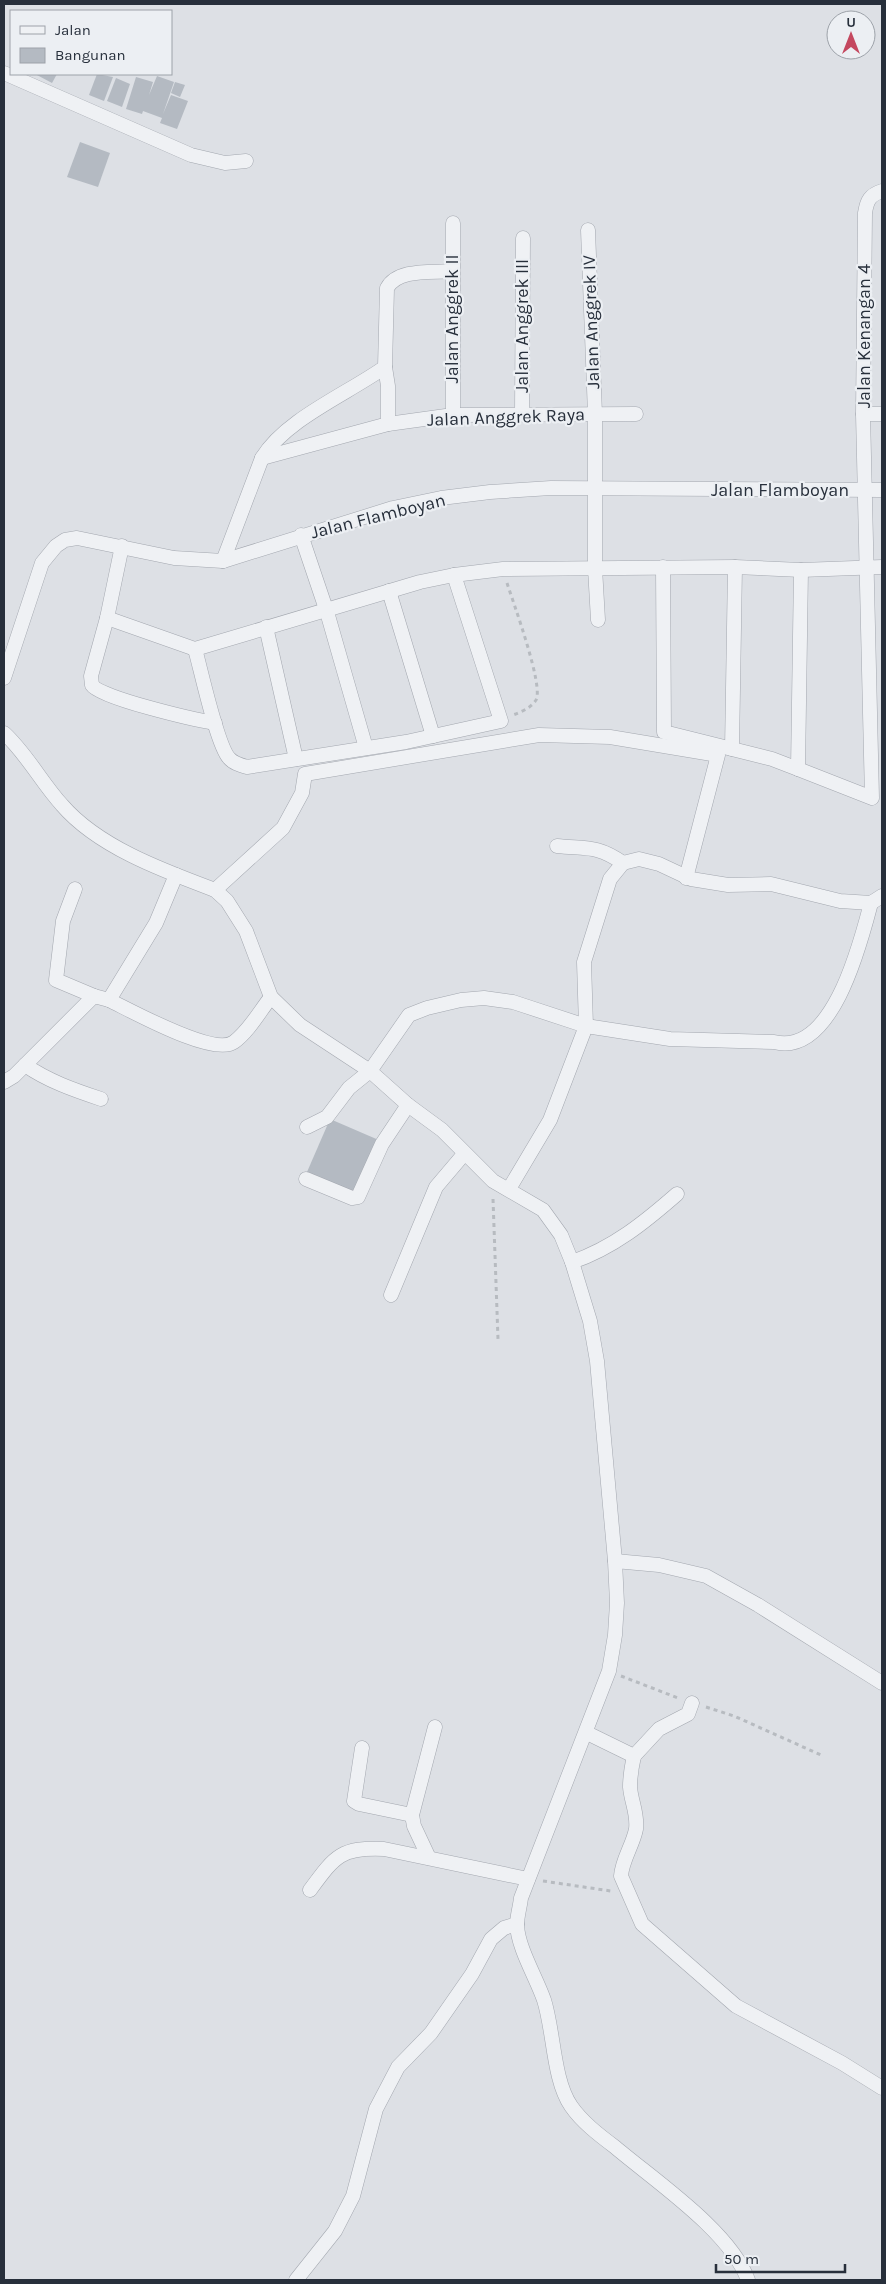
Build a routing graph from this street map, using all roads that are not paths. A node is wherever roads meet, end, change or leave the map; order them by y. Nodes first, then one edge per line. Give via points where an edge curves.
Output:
1 (4, 73) edge
2 (246, 162) dead end
3 (882, 191) edge
4 (453, 223) dead end
5 (588, 230) dead end
6 (523, 238) dead end
7 (452, 272) junction
8 (385, 367) junction
9 (522, 413) junction
10 (595, 414) junction
11 (636, 414) dead end
12 (864, 414) junction
13 (882, 414) edge
14 (453, 415) junction
15 (388, 424) junction
16 (262, 458) junction
17 (595, 490) junction
18 (866, 490) junction
19 (882, 490) edge
20 (301, 535) junction
21 (122, 546) junction
22 (223, 561) junction
23 (663, 567) junction
24 (735, 567) junction
25 (868, 567) junction
26 (882, 567) edge
27 (595, 568) junction
28 (800, 570) junction
29 (454, 575) junction
30 (389, 591) junction
31 (327, 612) junction
32 (107, 618) junction
33 (598, 620) dead end
34 (266, 627) junction
35 (195, 649) junction
36 (4, 678) edge
37 (215, 723) junction
38 (4, 733) edge
39 (433, 736) junction
40 (366, 748) junction
41 (732, 749) junction
42 (296, 759) junction
43 (798, 769) junction
44 (877, 801) edge
45 (557, 846) dead end
46 (623, 863) junction
47 (176, 875) junction
48 (686, 878) junction
49 (75, 889) dead end
50 (215, 890) junction
51 (877, 900) edge
52 (94, 996) junction
53 (271, 997) junction
54 (109, 1000) junction
55 (586, 1026) junction
56 (25, 1065) junction
57 (370, 1071) junction
58 (4, 1082) edge
59 (101, 1099) dead end
60 (408, 1105) junction
61 (307, 1127) dead end
62 (464, 1154) junction
63 (306, 1179) dead end
64 (509, 1189) junction
65 (677, 1194) dead end
66 (572, 1262) junction
67 (391, 1295) dead end
68 (615, 1561) junction
69 (882, 1683) edge
70 (692, 1703) road end
71 (435, 1727) dead end
72 (587, 1733) junction
73 (362, 1748) dead end
74 (634, 1756) junction
75 (412, 1815) junction
76 (429, 1858) junction
77 (528, 1879) junction
78 (310, 1890) dead end
79 (517, 1924) junction
80 (882, 2088) edge
81 (296, 2280) edge
82 (750, 2280) edge

1 - 2 street via 191,155 225,163
3 - 12 street, Jalan Kenangan 4 via 870,197 865,213
4 - 7 street, Jalan Anggrek II
5 - 10 street, Jalan Anggrek IV
6 - 9 street, Jalan Anggrek III
7 - 8 street via 401,275 390,283 387,288
7 - 14 street, Jalan Anggrek II
8 - 15 street
8 - 16 street via 285,431
9 - 10 street, Jalan Anggrek Raya
9 - 14 street, Jalan Anggrek Raya
10 - 11 street, Jalan Anggrek Raya
10 - 17 street, Jalan Anggrek IV
12 - 13 street
12 - 18 street, Jalan Kenangan 4
14 - 15 street, Jalan Anggrek Raya
15 - 16 street, Jalan Anggrek Raya
16 - 22 street
17 - 18 street, Jalan Flamboyan
17 - 20 street, Jalan Flamboyan via 551,488 441,498 393,508
17 - 27 street, Jalan Anggrek IV
18 - 19 street, Jalan Flamboyan
18 - 25 street, Jalan Kenangan 4
20 - 22 street, Jalan Flamboyan
20 - 31 street
21 - 22 street, Jalan Flamboyan via 174,558
21 - 32 street
21 - 36 street, Jalan Flamboyan via 77,538 65,540 48,552
23 - 24 street
23 - 27 street
23 - 41 street via 664,732
24 - 28 street
24 - 41 street
25 - 26 street
25 - 28 street
25 - 44 street, Jalan Kenangan 4
27 - 29 street via 503,569
27 - 33 street, Jalan Anggrek IV
28 - 43 street
29 - 30 street
29 - 39 street via 501,721
30 - 31 street
30 - 39 street
31 - 34 street
31 - 40 street
32 - 35 street
32 - 37 street via 90,681 94,689 163,711
34 - 35 street
34 - 42 street
35 - 37 street
37 - 42 street via 226,753 237,764 254,767
38 - 47 street via 79,823 128,853
39 - 40 street
40 - 42 street
41 - 43 street
43 - 44 street
45 - 46 street via 599,850
46 - 48 street via 639,859 649,861
46 - 55 street via 610,880 584,962
47 - 50 street
47 - 54 street via 156,923
48 - 50 street via 718,754 610,737 538,734 305,774 302,793 283,828
48 - 51 street via 728,885 771,884 840,901
49 - 52 street via 63,922 56,980
50 - 53 street via 246,931
51 - 55 street via 830,1014 814,1032 795,1043 670,1039
52 - 54 street
52 - 56 street
53 - 54 street via 234,1043 217,1046 196,1040
53 - 57 street via 300,1025
55 - 57 street via 513,1002 484,998 461,1000 409,1015
55 - 64 street via 550,1120
56 - 58 street
56 - 59 street via 39,1075
57 - 60 street
57 - 61 street via 349,1088 327,1117
60 - 62 street via 442,1130
60 - 63 street via 382,1144 358,1197 352,1198
62 - 64 street via 493,1181
62 - 67 street via 436,1187
64 - 66 street via 542,1210 561,1235
65 - 66 street via 617,1240 595,1254
66 - 68 street via 590,1321 597,1361
68 - 69 street via 659,1565 706,1576
68 - 72 street via 616,1611 609,1672
70 - 74 street via 688,1714 659,1729
71 - 75 street
72 - 74 street
72 - 77 street
73 - 75 street via 354,1801
74 - 80 street via 630,1786 636,1827 621,1876 642,1924 736,2006
75 - 76 street
76 - 77 street
76 - 78 street via 384,1849 352,1849 334,1861
77 - 79 street
79 - 81 street via 504,1928 491,1939 477,1966 431,2033 398,2066 376,2109 353,2196 335,2231
79 - 82 street via 551,2026 557,2069 570,2104 596,2132 710,2229 734,2254

